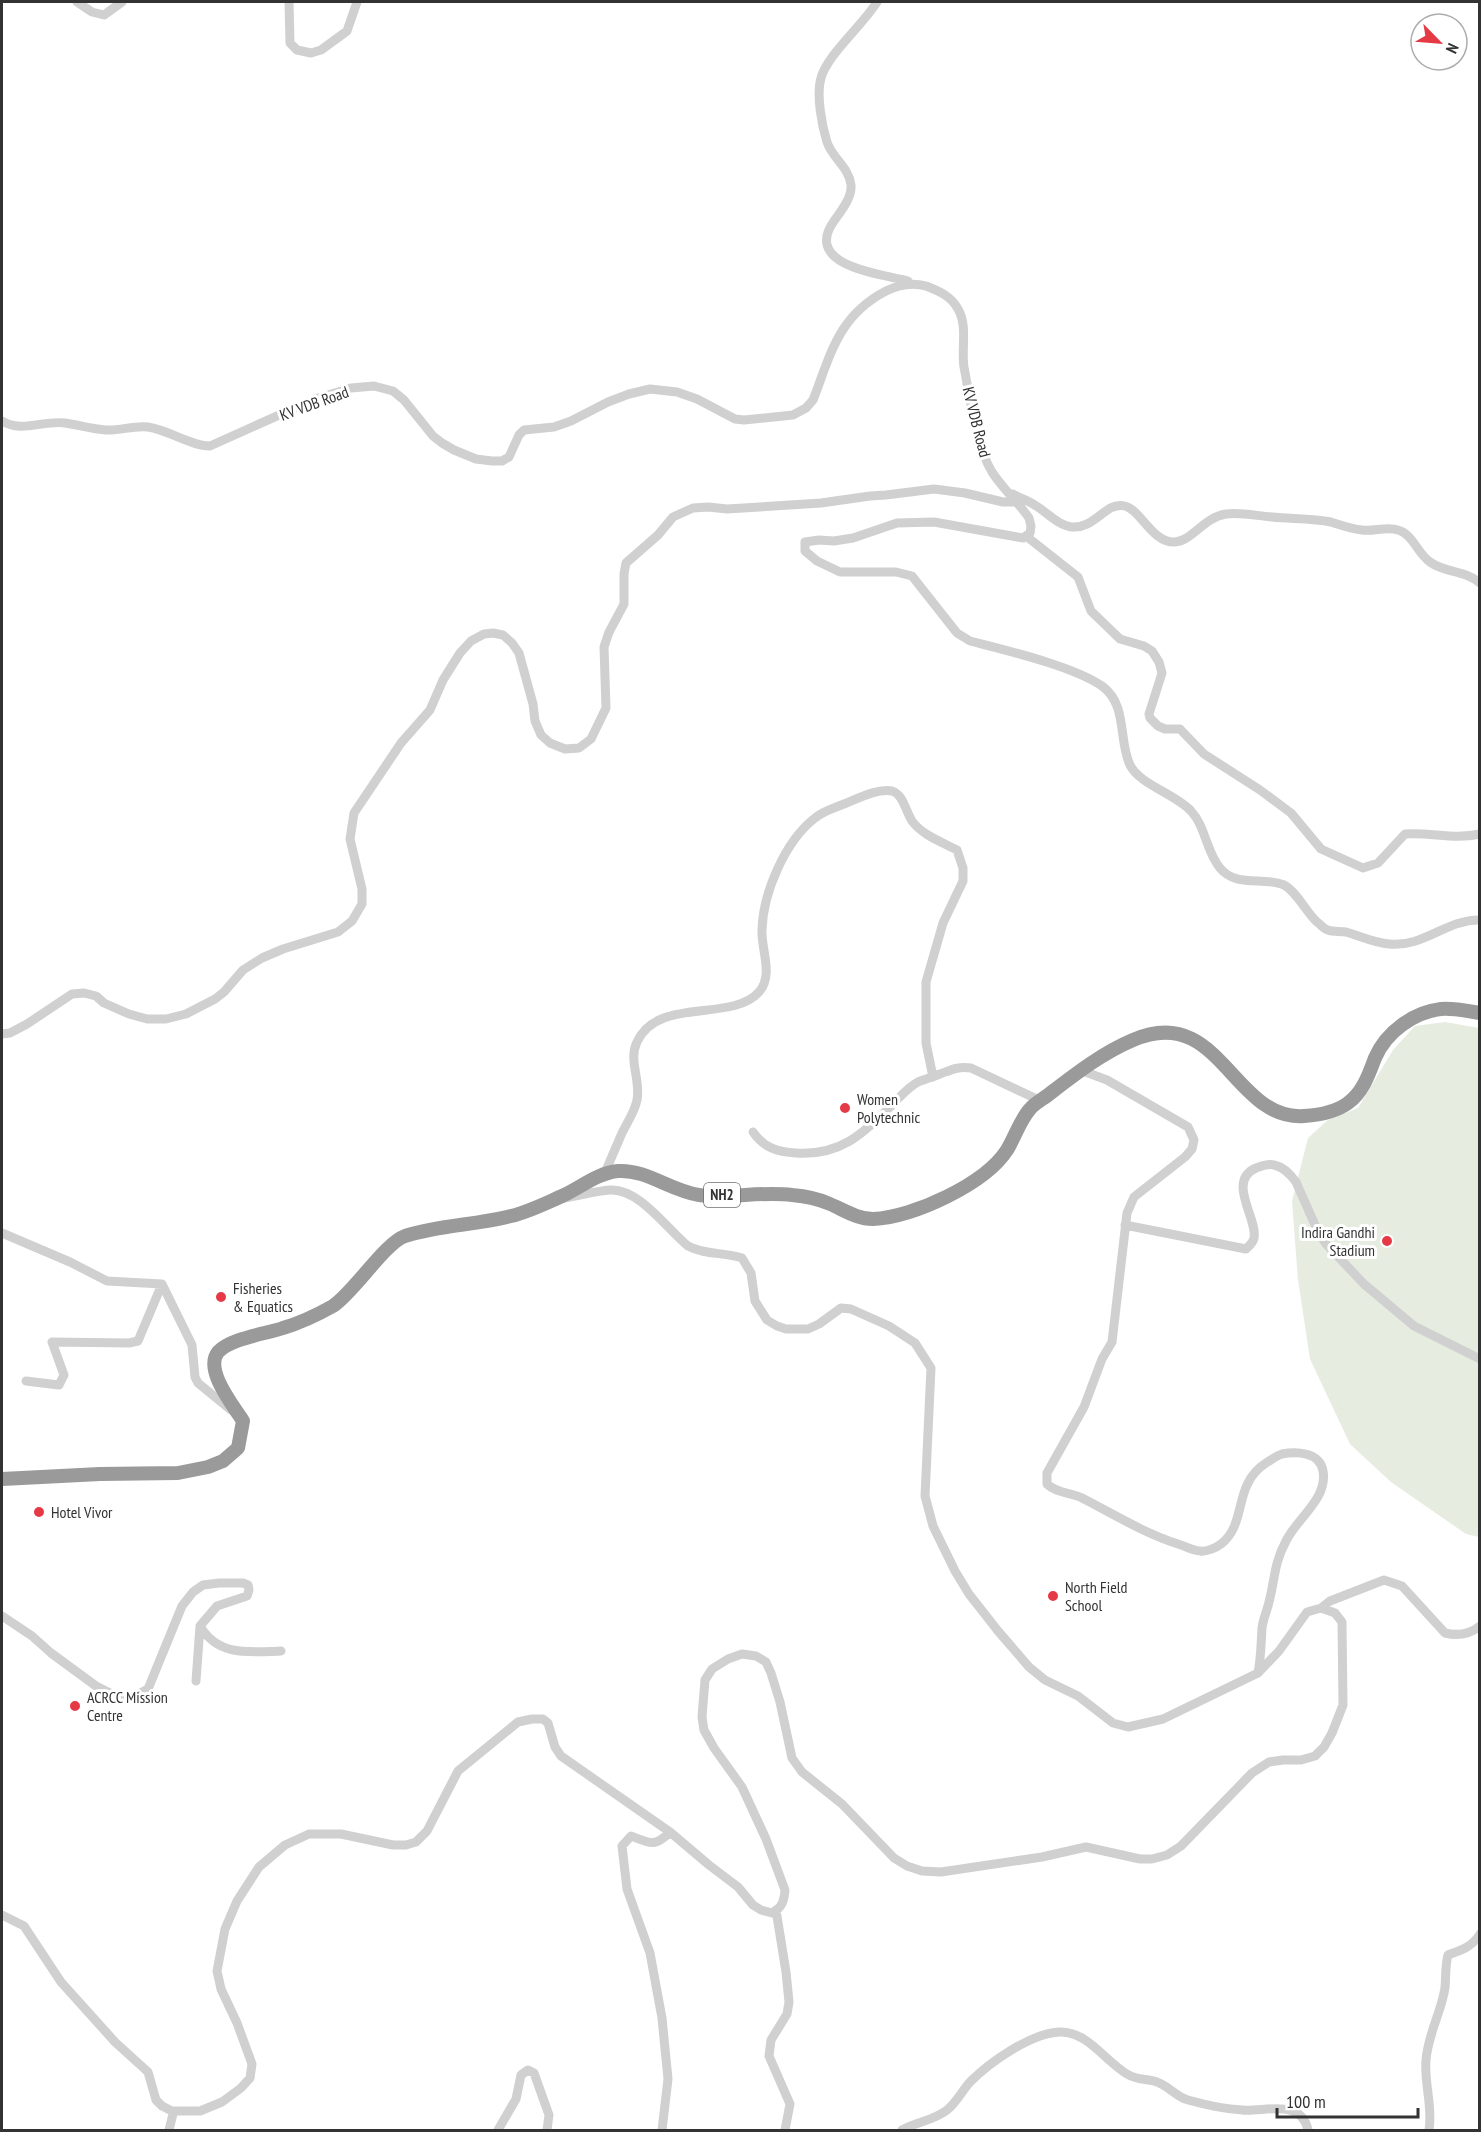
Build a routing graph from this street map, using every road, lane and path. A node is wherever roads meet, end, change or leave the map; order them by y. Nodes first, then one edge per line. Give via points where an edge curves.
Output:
1 (77, 2) edge
2 (122, 2) edge
3 (289, 2) edge
4 (357, 2) edge
5 (877, 2) edge
6 (920, 284) junction
7 (2, 421) edge
8 (1007, 491) junction
9 (1016, 502) junction
10 (1026, 536) junction
11 (1479, 583) edge
12 (1479, 834) edge
13 (1479, 920) edge
14 (1479, 1013) edge
15 (2, 1034) edge
16 (1080, 1070) junction
17 (933, 1077) junction
18 (1041, 1101) junction
19 (753, 1132) dead end
20 (604, 1175) junction
21 (550, 1200) junction
22 (1125, 1225) junction
23 (2, 1233) edge
24 (162, 1284) junction
25 (1479, 1359) edge
26 (26, 1382) dead end
27 (243, 1421) junction
28 (2, 1479) edge
29 (1321, 1608) junction
30 (2, 1616) edge
31 (200, 1626) junction
32 (1479, 1626) edge
33 (281, 1651) dead end
34 (1258, 1673) junction
35 (196, 1681) dead end
36 (670, 1832) junction
37 (776, 1911) junction
38 (2, 1915) edge
39 (1479, 1934) edge
40 (172, 2111) junction
41 (169, 2130) edge
42 (498, 2130) edge
43 (547, 2130) edge
44 (662, 2130) edge
45 (785, 2130) edge
46 (902, 2130) edge
47 (1308, 2130) edge
48 (1429, 2130) edge

1 - 2 street via 104,15
3 - 4 street via 290,43 297,50 311,53 347,31
5 - 6 street via 829,62 821,78 825,135 850,178 851,188 826,241 833,256 847,266
6 - 7 street, KV VDB Road via 898,285 871,299 851,317 836,339 813,400 793,415 735,419 697,399 650,389 608,402 554,427 524,430 509,457 502,460 476,459 454,450 433,436 405,400 393,391 374,386 315,399 210,446 147,427 107,430 51,422 15,426
6 - 8 street, KV VDB Road via 941,292 960,312 963,358 984,457
8 - 9 street, KV VDB Road
8 - 11 street via 1071,527 1086,525 1115,505 1129,507 1160,537 1174,542 1209,519 1228,513 1322,521 1360,530 1400,530 1430,562 1472,576
9 - 10 street, KV VDB Road via 1029,518 1030,533
9 - 15 street via 934,489 821,503 693,508 673,517 627,563 624,604 604,647 606,708 591,739 579,748 566,749 541,735 519,653 503,635 484,634 460,653 430,710 354,813 350,839 362,904 352,921 338,932 262,958 243,970 215,999 186,1014 166,1020 147,1019 104,1003 96,996 72,994 27,1024
10 - 12 street via 1078,577 1091,611 1120,639 1152,651 1162,673 1149,714 1153,722 1165,729 1180,729 1204,754 1291,813 1322,849 1363,868 1378,863 1405,834 1457,838
10 - 13 street via 934,522 897,523 834,542 805,542 805,551 840,572 896,572 912,576 957,633 970,641 1059,667 1103,687 1115,700 1131,767 1146,782 1192,812 1220,868 1234,878 1286,886 1327,930 1389,944 1409,944 1459,921
14 - 16 highway, NH2 via 1442,1009 1421,1014 1397,1028 1377,1053 1360,1091 1350,1102 1335,1111 1303,1116 1266,1105 1246,1091 1215,1053 1183,1036 1158,1032 1132,1040
16 - 18 highway, NH2
16 - 22 street via 1107,1080 1188,1127 1194,1140 1185,1157 1134,1197
17 - 18 street via 959,1066 970,1068
17 - 19 street via 917,1082 852,1139 827,1152 783,1153 759,1140
17 - 20 street via 926,1043 926,982 943,922 963,881 963,868 957,850 920,830 897,794 880,792 816,816 786,852 764,911 766,980 759,992 736,1005 677,1014 656,1022 644,1032 633,1056 638,1084 636,1103
18 - 20 highway, NH2 via 1029,1109 1006,1151 991,1169 925,1207 884,1217 861,1217 825,1201 790,1194 698,1195 632,1171
20 - 21 highway, NH2
21 - 27 highway, NH2 via 513,1216 400,1237 337,1304 283,1328 233,1342 217,1353 213,1366
21 - 34 street via 612,1190 632,1195 688,1246 742,1258 751,1273 755,1301 767,1320 777,1326 808,1329 841,1308 851,1309 915,1343 931,1368 925,1496 933,1526 969,1594 1018,1655 1045,1680 1078,1696 1113,1723 1128,1726 1163,1719
22 - 25 street via 1245,1249 1254,1237 1244,1195 1246,1175 1260,1166 1275,1165 1291,1175 1319,1234 1364,1284 1414,1326
22 - 34 street via 1112,1342 1084,1407 1051,1464 1047,1484 1083,1498 1154,1536 1199,1551 1221,1544 1229,1535 1236,1525 1245,1484 1262,1466 1279,1455 1296,1452 1318,1460 1323,1483 1305,1516 1289,1534 1275,1566
23 - 24 street via 107,1281
24 - 26 street via 138,1341 52,1342 64,1375 59,1385
24 - 27 street via 192,1345 198,1383
27 - 28 highway via 238,1448 208,1467 178,1473
29 - 32 street via 1384,1580 1402,1586 1445,1633 1463,1635
29 - 34 street via 1307,1612 1279,1652
29 - 37 street via 1335,1613 1342,1622 1343,1705 1324,1747 1315,1756 1301,1760 1269,1762 1234,1790 1181,1846 1152,1859 1086,1847 941,1872 908,1866 894,1858 792,1758 780,1702 766,1662 742,1654 728,1659 712,1669 705,1680 702,1717 714,1748 742,1787 766,1839 784,1890 784,1901
30 - 31 street via 96,1686 123,1696 135,1696 148,1689 182,1606 193,1592 219,1582 248,1585 247,1596 217,1606
31 - 33 street via 217,1645 233,1651
31 - 35 street
36 - 37 street via 738,1887 753,1905
36 - 40 street via 561,1756 548,1724 543,1719 532,1719 518,1722 458,1771 427,1831 416,1842 393,1845 341,1834 309,1834 285,1845 259,1867 237,1901 220,1950 217,1971 221,1989 252,2064 250,2078 222,2102 200,2111
36 - 44 street via 652,1844 631,1836 622,1846 627,1889 650,1953 662,2018 668,2079
37 - 45 street via 789,2002 787,2014 771,2040 769,2056 790,2104
38 - 40 street via 24,1926 61,1982 148,2072 156,2100
39 - 48 street via 1475,1942 1448,1955 1446,1961 1445,1986 1426,2059
40 - 41 street
42 - 43 street via 516,2099 521,2075 528,2070 534,2073 549,2115
46 - 47 street via 950,2108 978,2075 1022,2042 1060,2032 1089,2041 1105,2059 1126,2073 1138,2080 1159,2082 1178,2097 1244,2111 1284,2108 1296,2112

